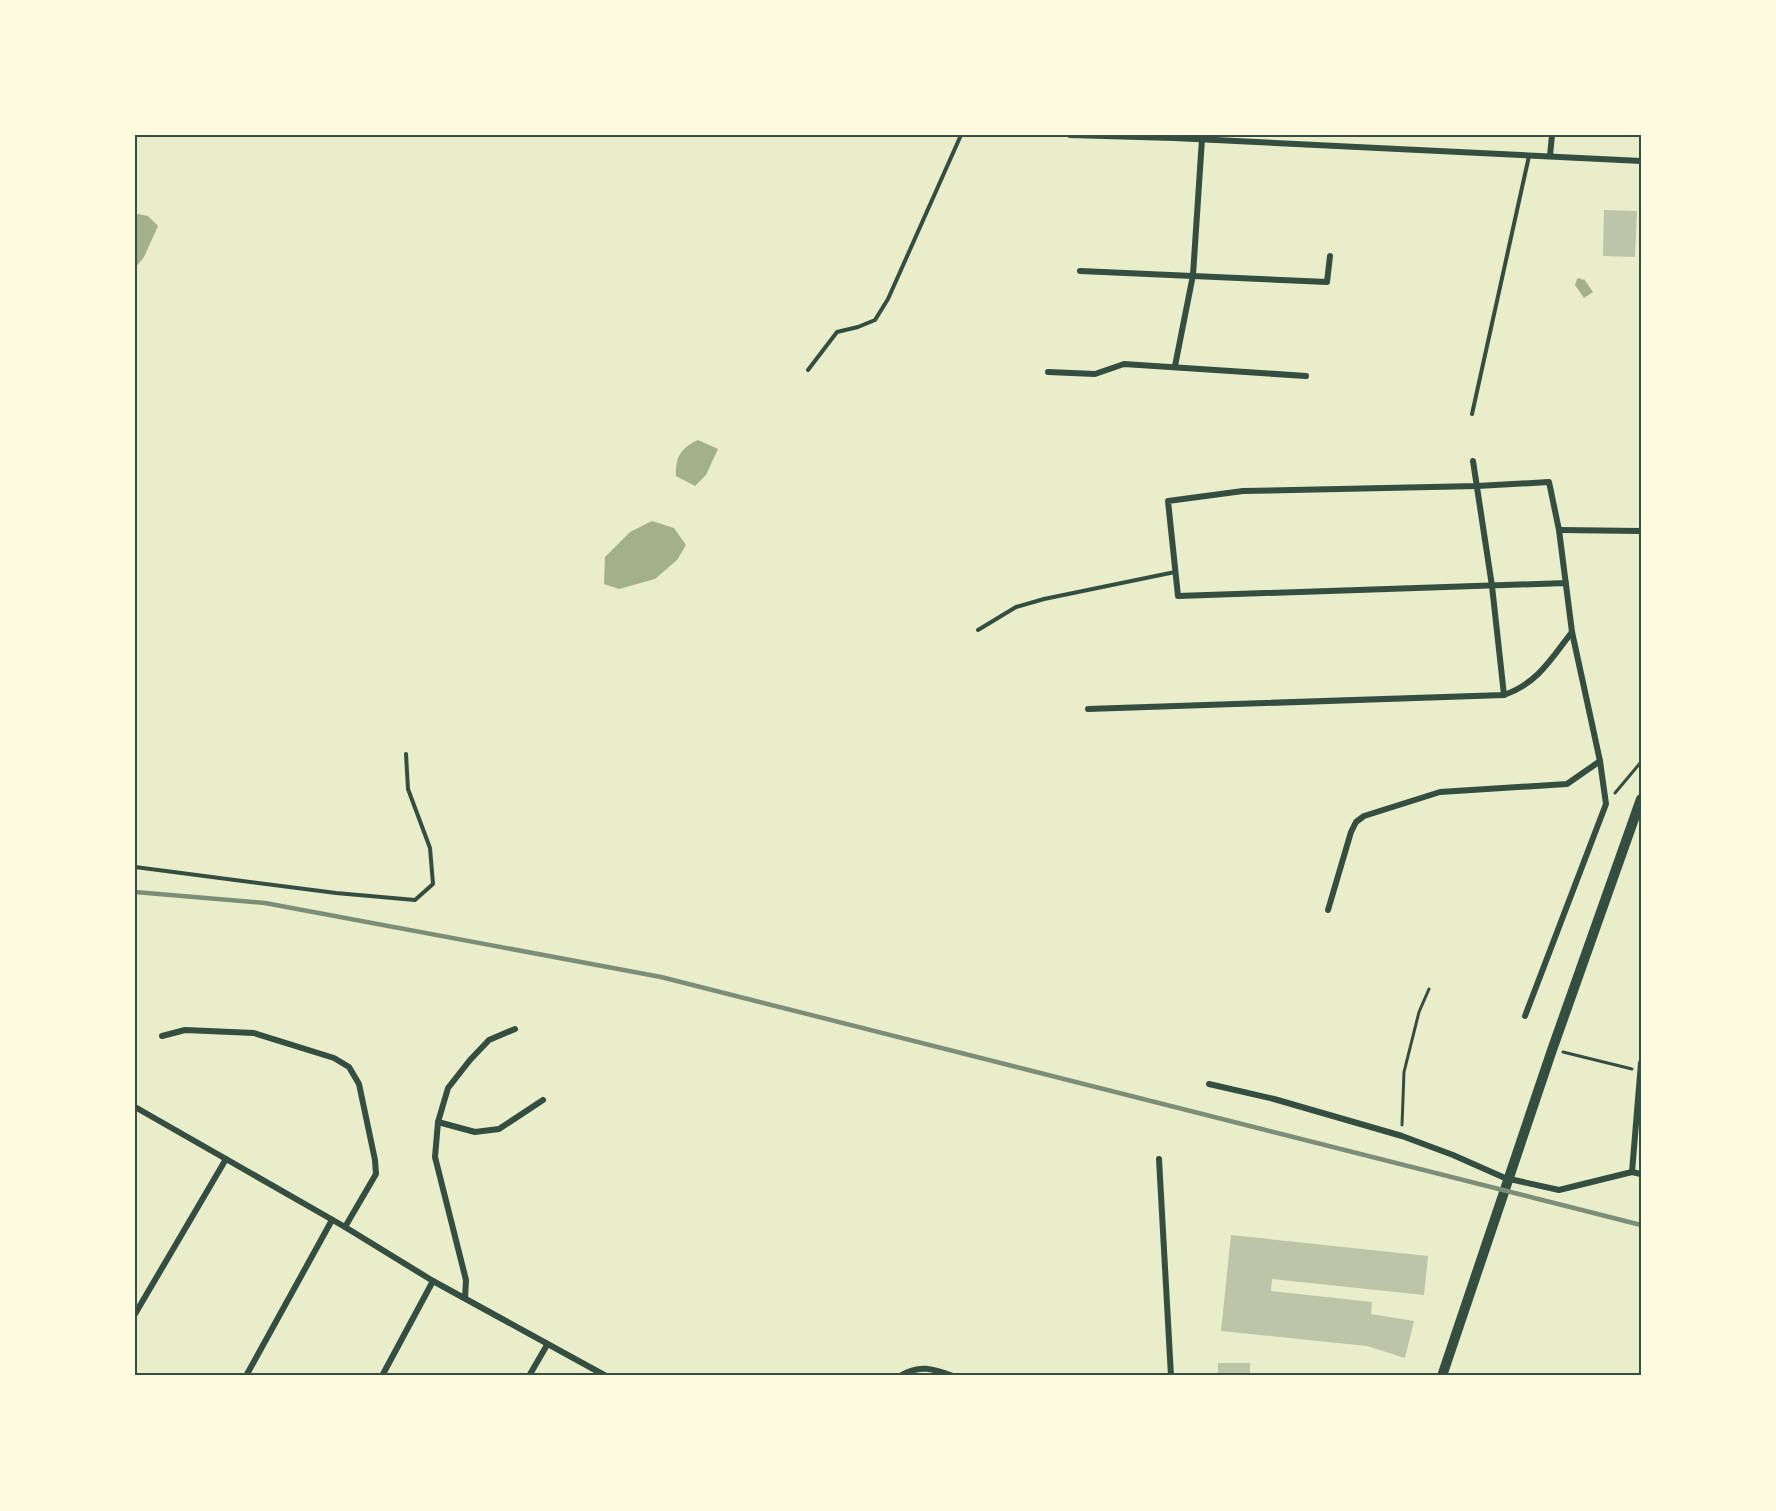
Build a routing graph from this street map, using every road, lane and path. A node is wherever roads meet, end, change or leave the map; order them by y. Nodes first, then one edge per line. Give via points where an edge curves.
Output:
1 (961, 135) edge
2 (1070, 135) edge
3 (1292, 135) edge
4 (1552, 135) edge
5 (1174, 137) edge
6 (1202, 140) junction
7 (1291, 144) junction
8 (1529, 155) junction
9 (1550, 156) junction
10 (1641, 161) edge
11 (1330, 256) dead end
12 (1080, 271) dead end
13 (1193, 275) junction
14 (1175, 366) junction
15 (808, 370) dead end
16 (1048, 372) dead end
17 (1306, 376) dead end
18 (1472, 414) dead end
19 (1473, 461) dead end
20 (1477, 486) junction
21 (1559, 530) junction
22 (1641, 531) edge
23 (1175, 572) junction
24 (1566, 583) junction
25 (1492, 586) junction
26 (978, 630) dead end
27 (1572, 632) junction
28 (1504, 694) junction
29 (1088, 709) dead end
30 (406, 754) dead end
31 (1600, 761) junction
32 (1641, 762) edge
33 (1641, 799) edge
34 (1606, 804) junction
35 (135, 867) edge
36 (1328, 910) dead end
37 (1429, 989) dead end
38 (1525, 1016) dead end
39 (515, 1029) dead end
40 (162, 1036) dead end
41 (1552, 1050) junction
42 (1641, 1063) edge
43 (1640, 1071) edge
44 (1209, 1084) dead end
45 (543, 1100) dead end
46 (135, 1107) edge
47 (438, 1122) junction
48 (1402, 1136) junction
49 (226, 1159) junction
50 (1159, 1159) dead end
51 (1632, 1172) junction
52 (1641, 1174) edge
53 (332, 1220) junction
54 (345, 1227) junction
55 (433, 1281) junction
56 (465, 1298) junction
57 (135, 1314) edge
58 (547, 1345) junction
59 (246, 1376) edge
60 (382, 1376) edge
61 (529, 1376) edge
62 (606, 1376) edge
63 (900, 1376) edge
64 (953, 1376) edge
65 (1171, 1376) edge
66 (1442, 1376) edge

1 - 15 lane via 875,320 837,332
2 - 5 street
3 - 7 street
4 - 9 street
5 - 6 street
6 - 7 street
6 - 13 street
7 - 8 street
8 - 9 street
8 - 18 lane
9 - 10 street
11 - 13 street via 1327,282
12 - 13 street
13 - 14 street
14 - 16 street via 1124,364 1095,374
14 - 17 street
19 - 20 street
20 - 21 street via 1549,482
20 - 23 street via 1243,491 1168,501
20 - 25 street
21 - 22 street
21 - 24 street
23 - 25 street via 1178,596
23 - 26 lane via 1016,607
24 - 25 street
24 - 27 street
25 - 28 street
27 - 28 street via 1534,679
27 - 31 street
28 - 29 street
30 - 35 lane via 408,789 430,848 433,884 416,900
31 - 34 street
31 - 36 street via 1567,784 1440,792 1364,816 1351,832
32 - 34 path
33 - 41 street
34 - 38 street
37 - 48 path via 1404,1072
39 - 47 street via 489,1040 470,1060 448,1088
40 - 54 street via 185,1030 254,1033 334,1058 349,1067 359,1084 376,1174
41 - 43 path
41 - 66 street
42 - 43 street
43 - 51 street
44 - 48 street
45 - 47 street via 499,1129 475,1132
46 - 49 street
47 - 56 street via 435,1157 466,1280
48 - 51 street via 1505,1178 1559,1190
49 - 53 street
49 - 57 street
50 - 65 street
51 - 52 street
53 - 54 street
53 - 59 street
54 - 55 street
55 - 56 street
55 - 60 street
56 - 58 street
58 - 61 street
58 - 62 street
63 - 64 street via 910,1370 930,1368

